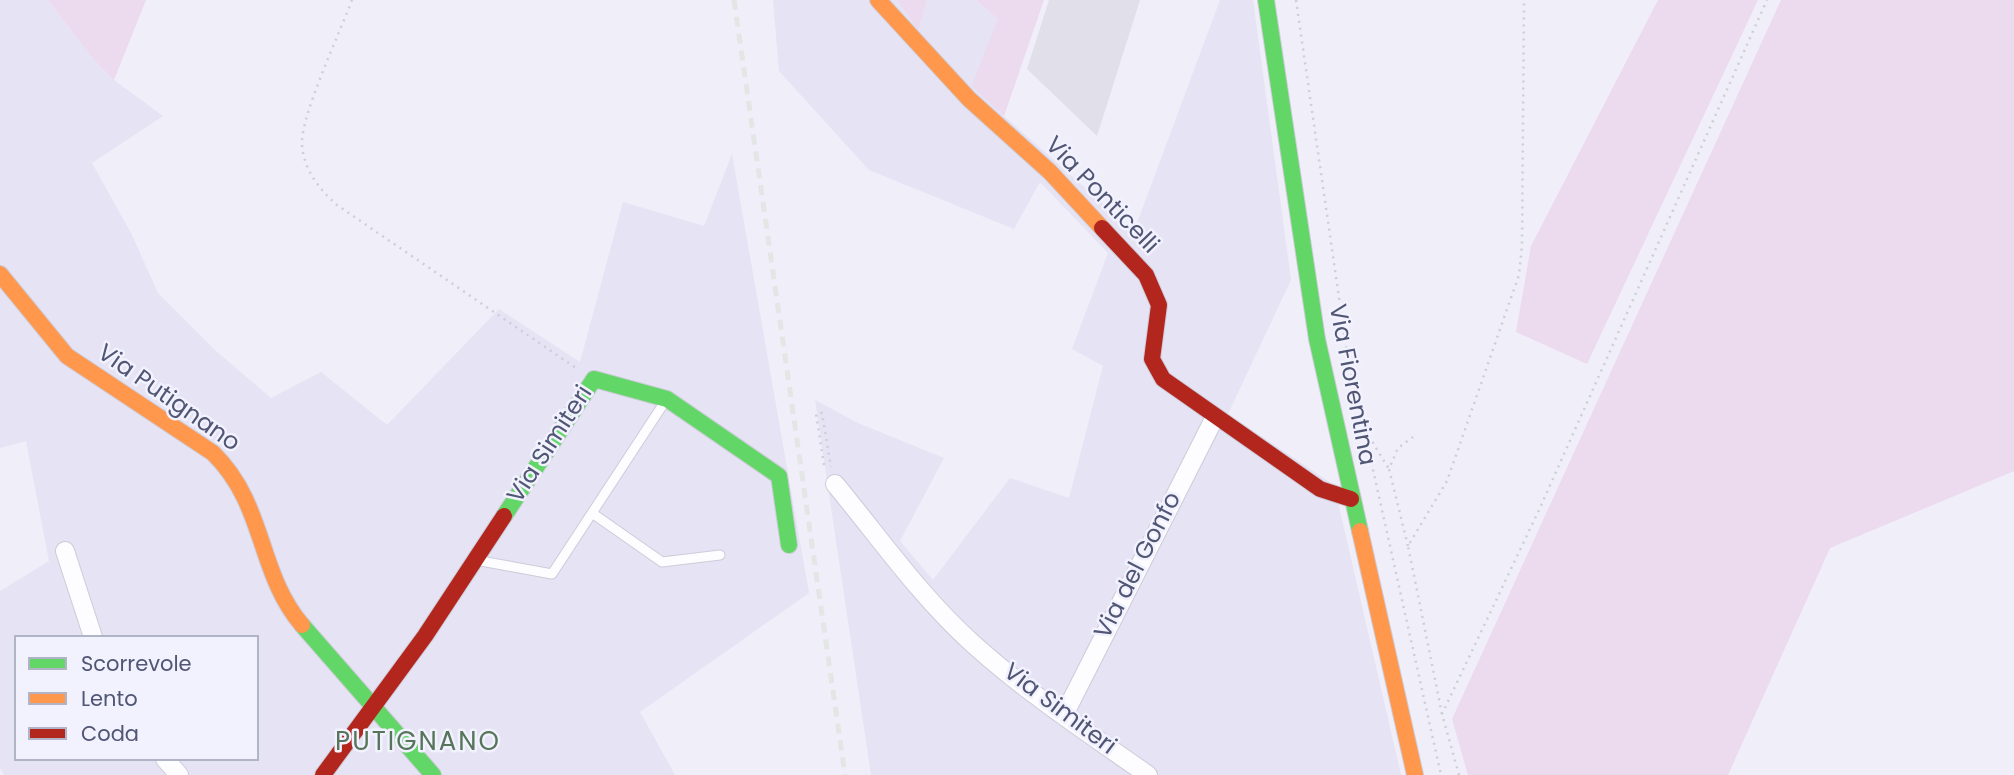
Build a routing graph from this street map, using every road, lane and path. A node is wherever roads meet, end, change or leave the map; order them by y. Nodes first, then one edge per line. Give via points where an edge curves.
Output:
1 (352, 0) edge
2 (878, 0) edge
3 (1266, 0) edge
4 (1296, 0) edge
5 (1524, 0) edge
6 (1767, 0) edge
7 (0, 274) edge
8 (594, 379) junction
9 (667, 399) junction
10 (1215, 417) junction
11 (1363, 428) junction
12 (1413, 436) dead end
13 (824, 465) dead end
14 (1390, 469) junction
15 (835, 484) joint
16 (1351, 499) junction
17 (592, 513) junction
18 (789, 545) dead end
19 (1408, 546) junction
20 (65, 551) dead end
21 (720, 555) dead end
22 (475, 559) junction
23 (92, 635) edge
24 (373, 709) junction
25 (1442, 714) junction
26 (1064, 716) junction
27 (167, 761) edge
28 (179, 775) edge
29 (323, 775) edge
30 (433, 775) edge
31 (1148, 775) edge
32 (1415, 775) edge
33 (1441, 775) edge
34 (1459, 775) edge

1 - 8 path via 304,126 305,158 318,186 337,205
2 - 10 street, Via Ponticelli via 969,99 1051,172 1134,260 1159,305 1153,365 1170,385
3 - 16 street, Via Fiorentina via 1302,252
4 - 11 path via 1346,353
5 - 19 path via 1519,275 1451,471
6 - 25 path via 1539,510
7 - 24 street, Via Putignano via 67,356 213,453 234,473 257,515 282,599
8 - 9 street, Via Simiteri
8 - 22 street, Via Simiteri
9 - 17 lane
9 - 18 street, Via Simiteri via 779,476
10 - 16 street, Via Ponticelli via 1320,489
10 - 26 street, Via del Gonfo
11 - 14 path
11 - 33 path
12 - 14 path via 1398,448
13 - 15 path via 816,414 822,413
14 - 19 path
15 - 26 street, Via Simiteri via 946,617
16 - 32 street, Via Fiorentina
17 - 21 lane via 662,562
17 - 22 lane via 552,574
19 - 25 path
20 - 23 street
22 - 24 street, Via Simiteri
24 - 29 street, Via Simiteri
24 - 30 street, Via Putignano
25 - 34 path
26 - 31 street, Via Simiteri
27 - 28 street

